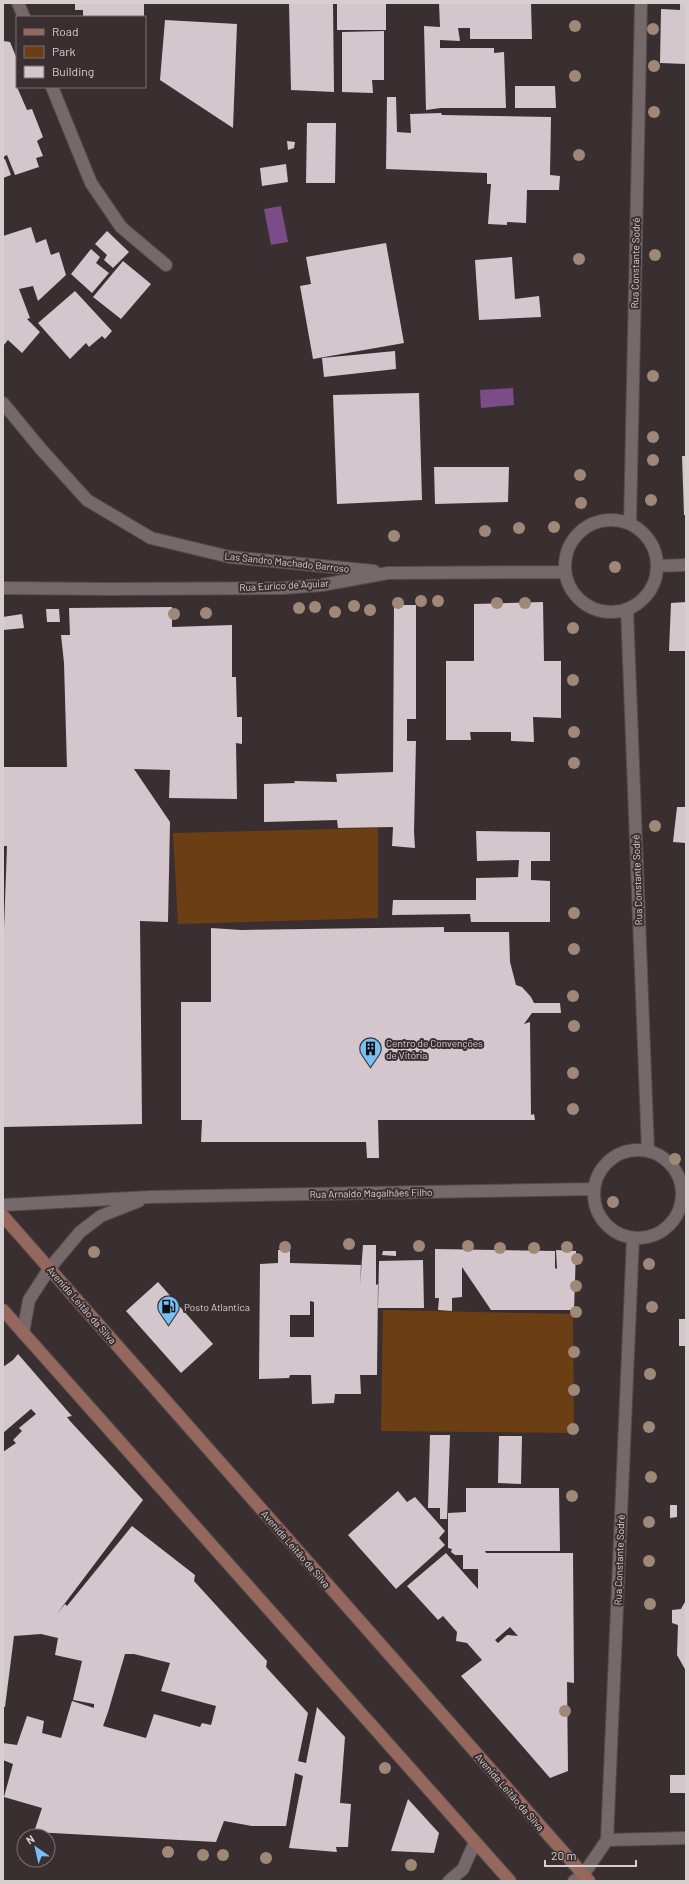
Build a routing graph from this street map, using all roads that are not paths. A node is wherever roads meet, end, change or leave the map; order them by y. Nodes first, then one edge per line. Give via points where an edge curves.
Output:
1 (18, 3) edge
2 (641, 3) edge
3 (24, 16) edge
4 (52, 88) edge
5 (166, 265) dead end
6 (3, 403) edge
7 (630, 524) junction
8 (686, 565) edge
9 (657, 566) junction
10 (565, 572) junction
11 (388, 573) junction
12 (3, 588) edge
13 (627, 609) junction
14 (648, 1151) junction
15 (593, 1189) junction
16 (684, 1191) edge
17 (150, 1197) junction
18 (3, 1205) edge
19 (3, 1216) edge
20 (633, 1238) junction
21 (49, 1269) junction
22 (3, 1310) edge
23 (23, 1333) junction
24 (686, 1838) edge
25 (607, 1840) junction
26 (476, 1842) junction
27 (582, 1879) edge
28 (449, 1881) edge
29 (510, 1881) edge

1 - 3 street
2 - 7 street, Rua Constante Sodré
4 - 5 street via 91,183 121,227
6 - 11 street, Las Sandro Machado Barroso via 86,500 151,538 230,557
7 - 9 street via 650,541
7 - 10 street via 611,520 592,524 576,536 567,553
8 - 9 street
9 - 13 street via 655,580 648,592 639,602
10 - 11 street, Rua Eurico de Aguiar
10 - 13 street via 570,588 580,601 594,609 610,612
11 - 12 street, Rua Eurico de Aguiar via 322,585 283,588
13 - 14 street, Rua Constante Sodré
14 - 15 street via 629,1150 612,1158 599,1171
14 - 16 street via 661,1156 672,1165
15 - 17 street, Rua Arnaldo Magalhães Filho
15 - 20 street via 594,1203 607,1227 619,1235
16 - 20 street via 674,1220 662,1231 648,1237
17 - 18 street, Rua Arnaldo Magalhães Filho
17 - 21 street, Rua Arnaldo Magalhães Filho via 101,1216 80,1232
19 - 21 street, Avenida Leitão da Silva
20 - 25 street, Rua Constante Sodré
21 - 23 street, Rua Arnaldo Magalhães Filho via 29,1300
21 - 27 street, Avenida Leitão da Silva
22 - 23 street
23 - 26 street
24 - 25 street
25 - 27 street
26 - 28 street via 463,1869
26 - 29 street

